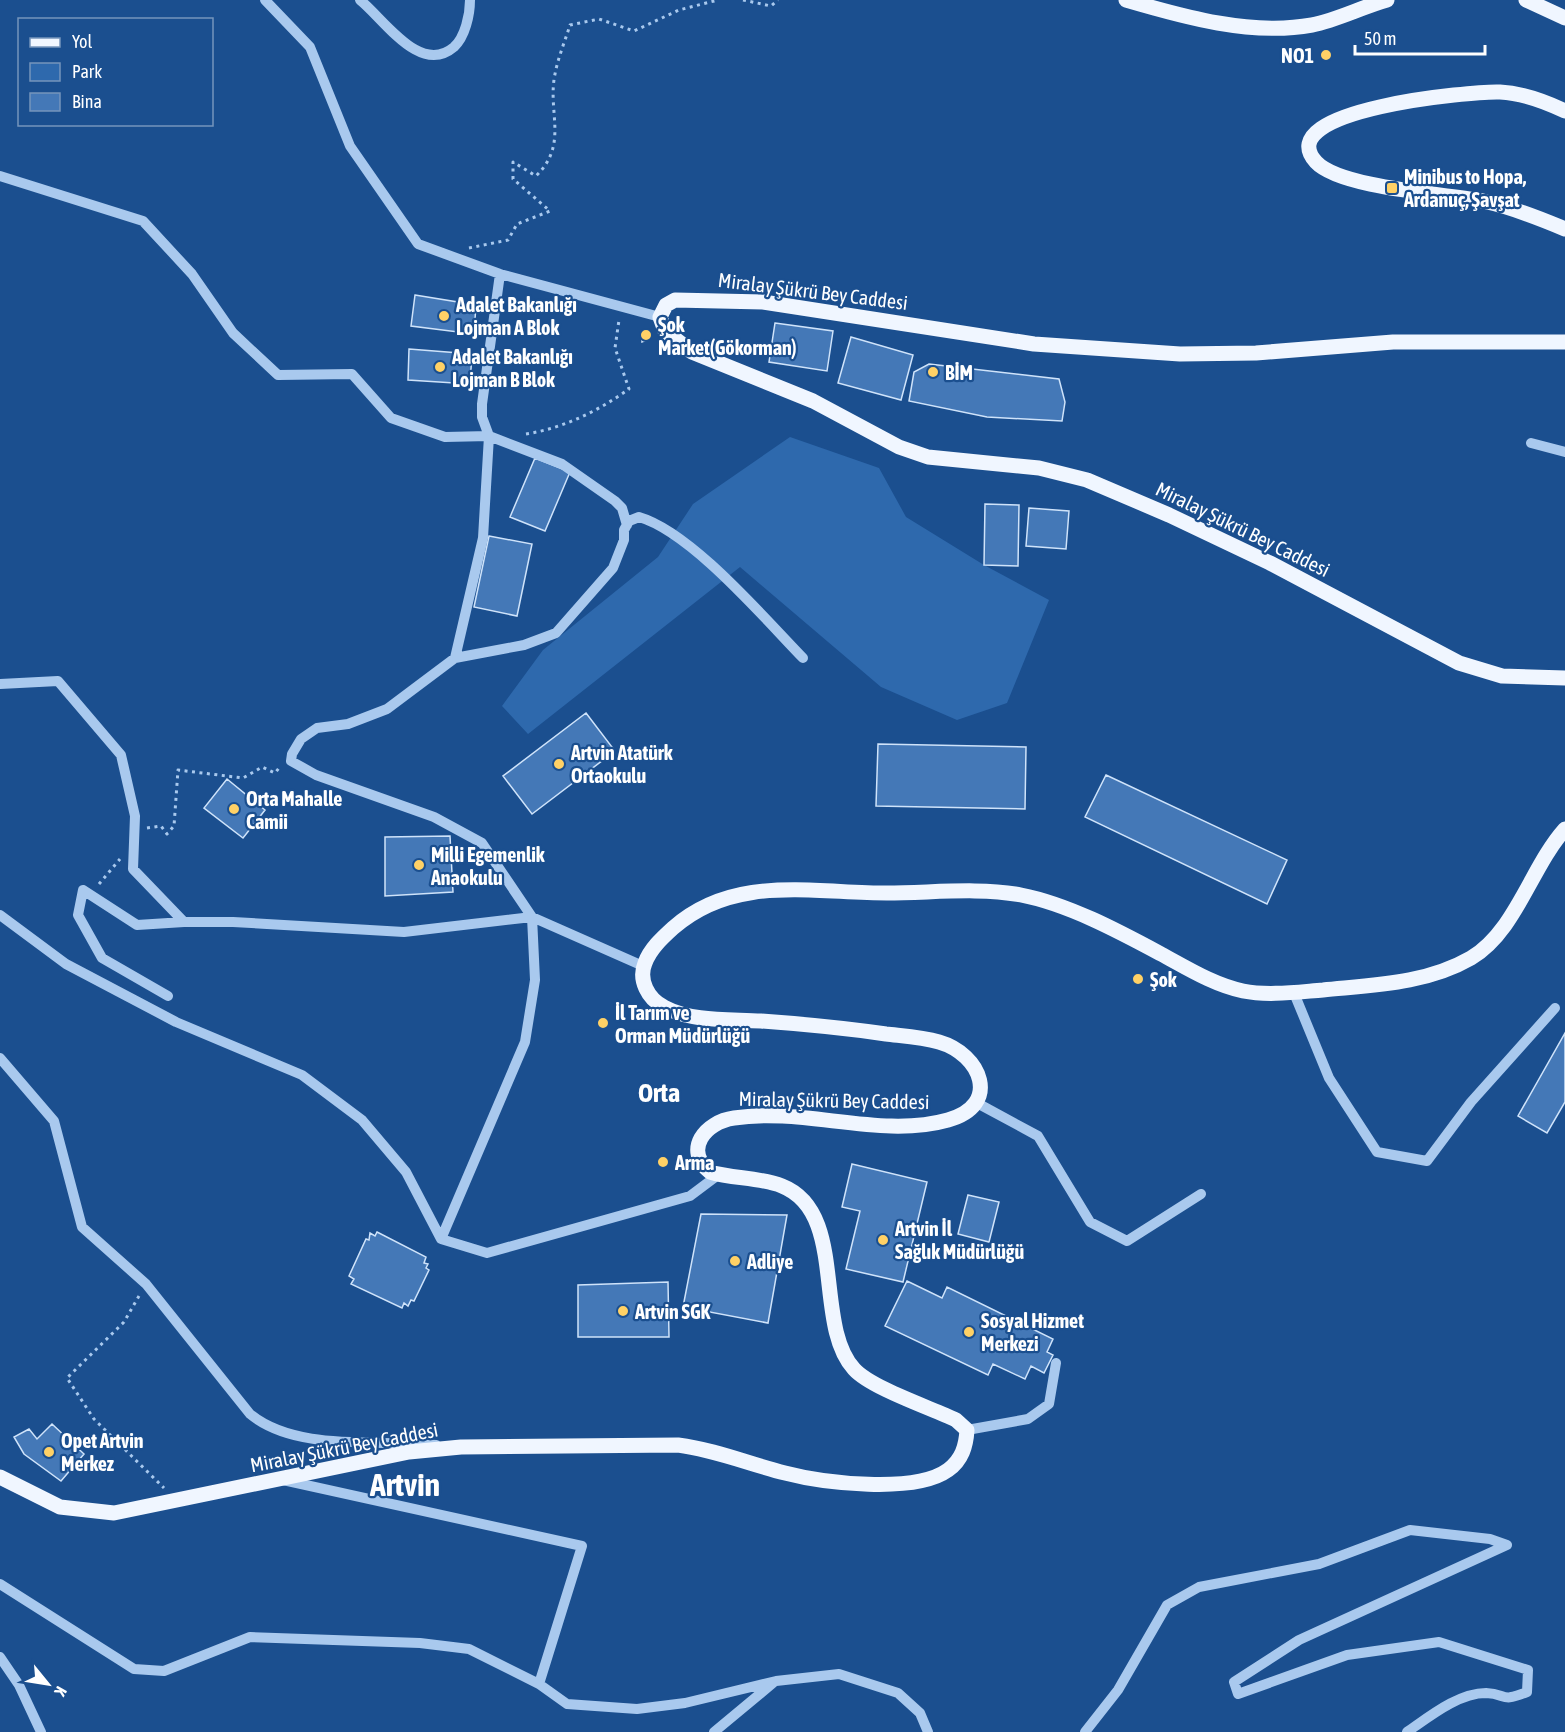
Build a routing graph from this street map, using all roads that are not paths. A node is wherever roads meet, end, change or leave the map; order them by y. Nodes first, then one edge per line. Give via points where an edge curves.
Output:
1 (265, 0) edge
2 (360, 0) edge
3 (471, 0) edge
4 (1126, 0) edge
5 (1387, 0) edge
6 (1526, 0) edge
7 (1565, 18) edge
8 (1565, 111) edge
9 (0, 176) edge
10 (1565, 229) edge
11 (500, 274) junction
12 (660, 317) junction
13 (1565, 342) edge
14 (489, 436) junction
15 (1531, 443) dead end
16 (1565, 453) edge
17 (627, 525) junction
18 (455, 658) junction
19 (803, 658) dead end
20 (1565, 678) edge
21 (0, 684) edge
22 (1565, 829) edge
23 (0, 915) edge
24 (532, 916) junction
25 (184, 922) junction
26 (643, 966) junction
27 (1294, 993) junction
28 (168, 996) dead end
29 (1555, 1008) dead end
30 (0, 1058) edge
31 (977, 1103) junction
32 (718, 1175) junction
33 (1201, 1194) dead end
34 (441, 1239) junction
35 (1056, 1363) dead end
36 (967, 1430) junction
37 (461, 1447) junction
38 (0, 1476) edge
39 (280, 1479) junction
40 (0, 1584) edge
41 (0, 1657) edge
42 (776, 1681) junction
43 (539, 1684) junction
44 (41, 1732) edge
45 (714, 1732) edge
46 (928, 1732) edge
47 (1085, 1732) edge
48 (1407, 1732) edge

1 - 11 street via 310,47 350,146 418,244
2 - 3 street via 421,54 435,55 461,40
4 - 5 main road via 1177,15 1254,28 1312,25
6 - 7 main road
8 - 10 main road via 1527,96 1502,92 1385,105 1324,126 1310,140 1309,150 1317,164 1354,180 1485,202
9 - 14 street via 143,221 192,274 233,333 278,375 352,374 391,418 445,437
11 - 12 street
11 - 14 street via 482,404
12 - 13 main road, Miralay Şükrü Bey Caddesi via 666,305 675,300 763,302 1034,344 1180,354 1256,354 1393,342
12 - 20 main road, Miralay Şükrü Bey Caddesi via 665,331 692,352 813,401 899,447 928,457 1039,468 1087,480 1270,562 1459,663 1502,676
14 - 17 street via 562,464 615,501 622,508
14 - 18 street via 483,538
15 - 16 street
17 - 18 street via 613,568 556,633 524,645
17 - 19 street via 639,517 677,537 727,580
18 - 24 street via 387,709 348,724 317,728 301,739 291,761 316,775 434,818 482,843
21 - 25 street via 58,681 121,755 135,816 133,869
22 - 27 main road via 1505,922 1473,957 1408,980
23 - 34 street via 66,964 176,1022 302,1075 362,1120 406,1172
24 - 25 street via 404,932
24 - 26 street
24 - 34 street via 535,980 525,1042
25 - 28 street via 137,925 83,890 78,915 102,958
26 - 27 main road via 668,932 699,908 720,898 767,890 982,893 1022,895 1057,906 1227,987 1247,992
26 - 31 main road via 643,980 653,1000 686,1015 826,1025 944,1043 975,1069 981,1083
27 - 29 street via 1329,1078 1377,1152 1426,1161 1471,1102
30 - 37 street via 54,1121 82,1227 146,1284 250,1414 265,1426 312,1440
31 - 32 main road, Miralay Şükrü Bey Caddesi via 968,1113 954,1119 917,1125 772,1116 723,1120 711,1125 698,1143 702,1166
31 - 33 street via 1038,1136 1090,1222 1127,1241
32 - 34 street via 690,1196 487,1253
32 - 36 main road via 782,1186 807,1205 819,1227 833,1309 846,1358 855,1371 956,1420
35 - 36 street via 1049,1404 1028,1419
36 - 37 main road, Miralay Şükrü Bey Caddesi via 965,1448 948,1470 928,1478 893,1483 813,1479 703,1448 678,1445
37 - 39 main road, Miralay Şükrü Bey Caddesi via 409,1452
38 - 39 main road, Miralay Şükrü Bey Caddesi via 38,1498 78,1511 114,1513
39 - 43 street via 582,1546
40 - 43 street via 134,1669 164,1671 250,1637 420,1643 469,1649
41 - 44 street via 19,1685
42 - 43 street via 685,1703 636,1709 567,1704
42 - 45 street
42 - 46 street via 839,1674 898,1693 920,1713
47 - 48 street via 1118,1690 1167,1605 1199,1587 1319,1564 1410,1530 1490,1539 1507,1545 1299,1640 1234,1682 1238,1694 1347,1655 1439,1642 1528,1670 1527,1692 1509,1699 1486,1693 1454,1702

